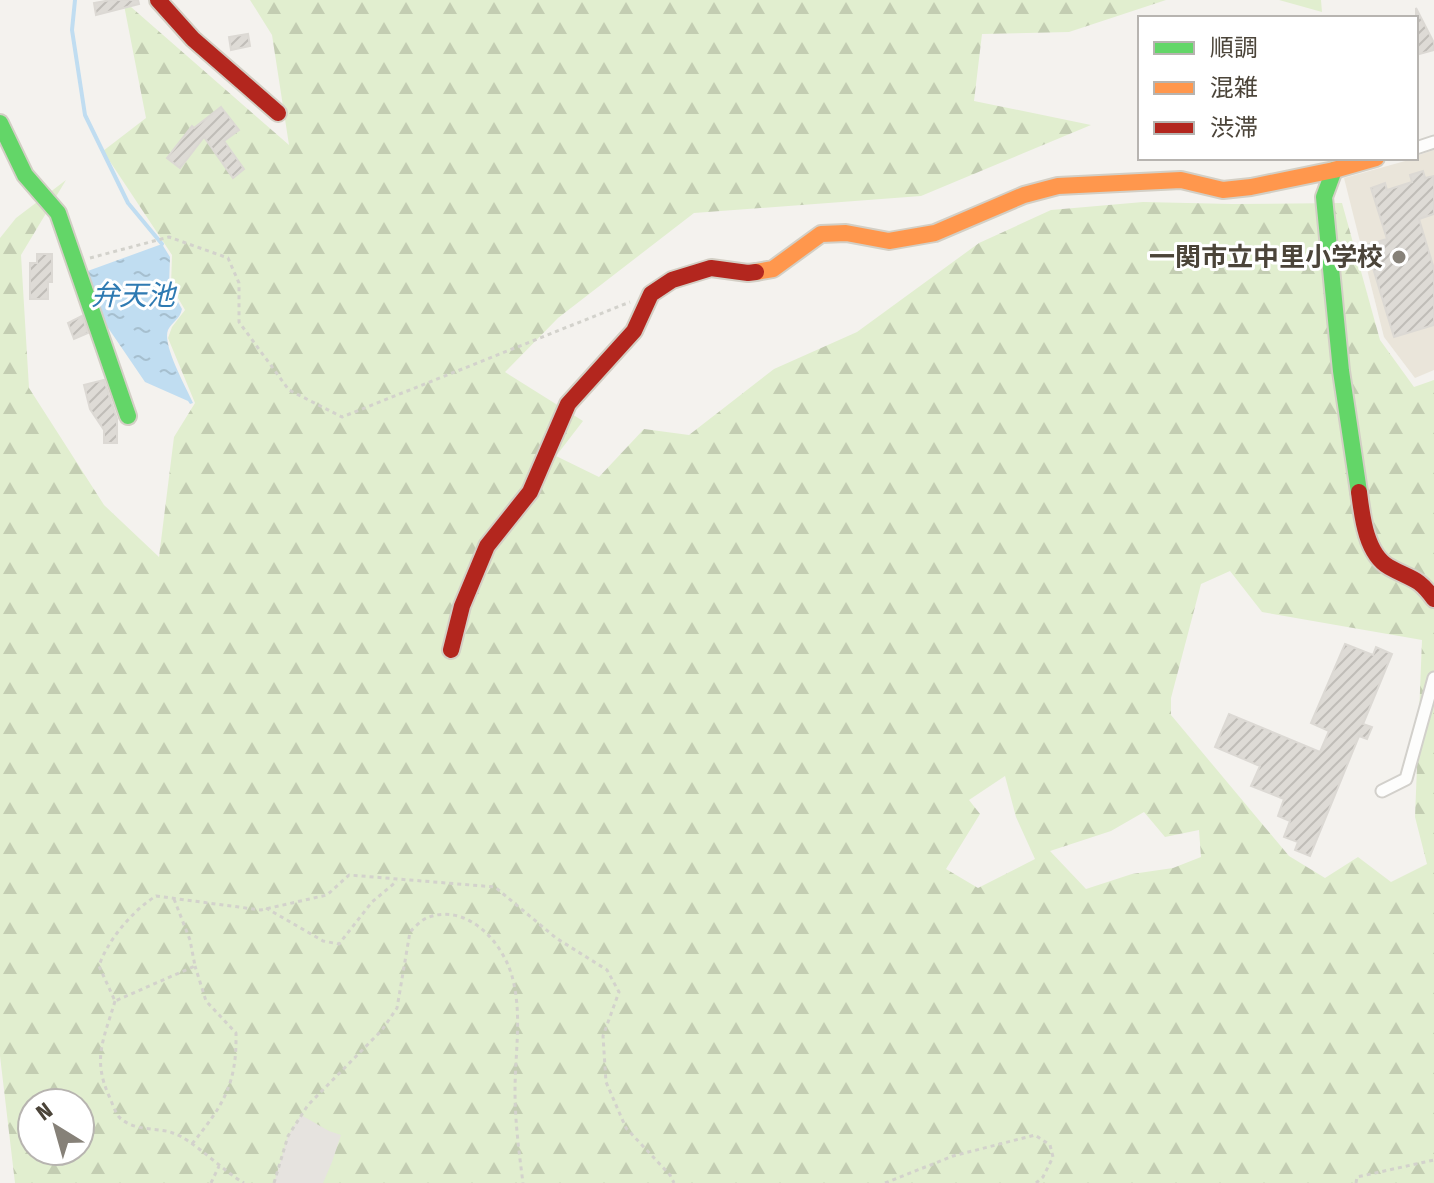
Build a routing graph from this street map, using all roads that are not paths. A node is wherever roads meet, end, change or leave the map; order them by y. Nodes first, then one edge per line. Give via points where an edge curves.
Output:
1 (158, 0) edge
2 (278, 113) dead end
3 (0, 123) edge
4 (1369, 160) edge
5 (1334, 170) junction
6 (128, 416) dead end
7 (1434, 599) edge
8 (451, 650) dead end
9 (1434, 678) edge
10 (1382, 791) dead end

1 - 2 street via 193,39
3 - 6 street via 25,175 58,213
4 - 5 street
5 - 7 street via 1324,197 1362,516 1369,541 1385,565 1421,581
5 - 8 street via 1223,190 1181,180 1058,186 935,233 889,241 821,234 773,269 748,273 711,268 672,280 651,294 634,331 568,404 530,492 487,546
9 - 10 street via 1406,779

